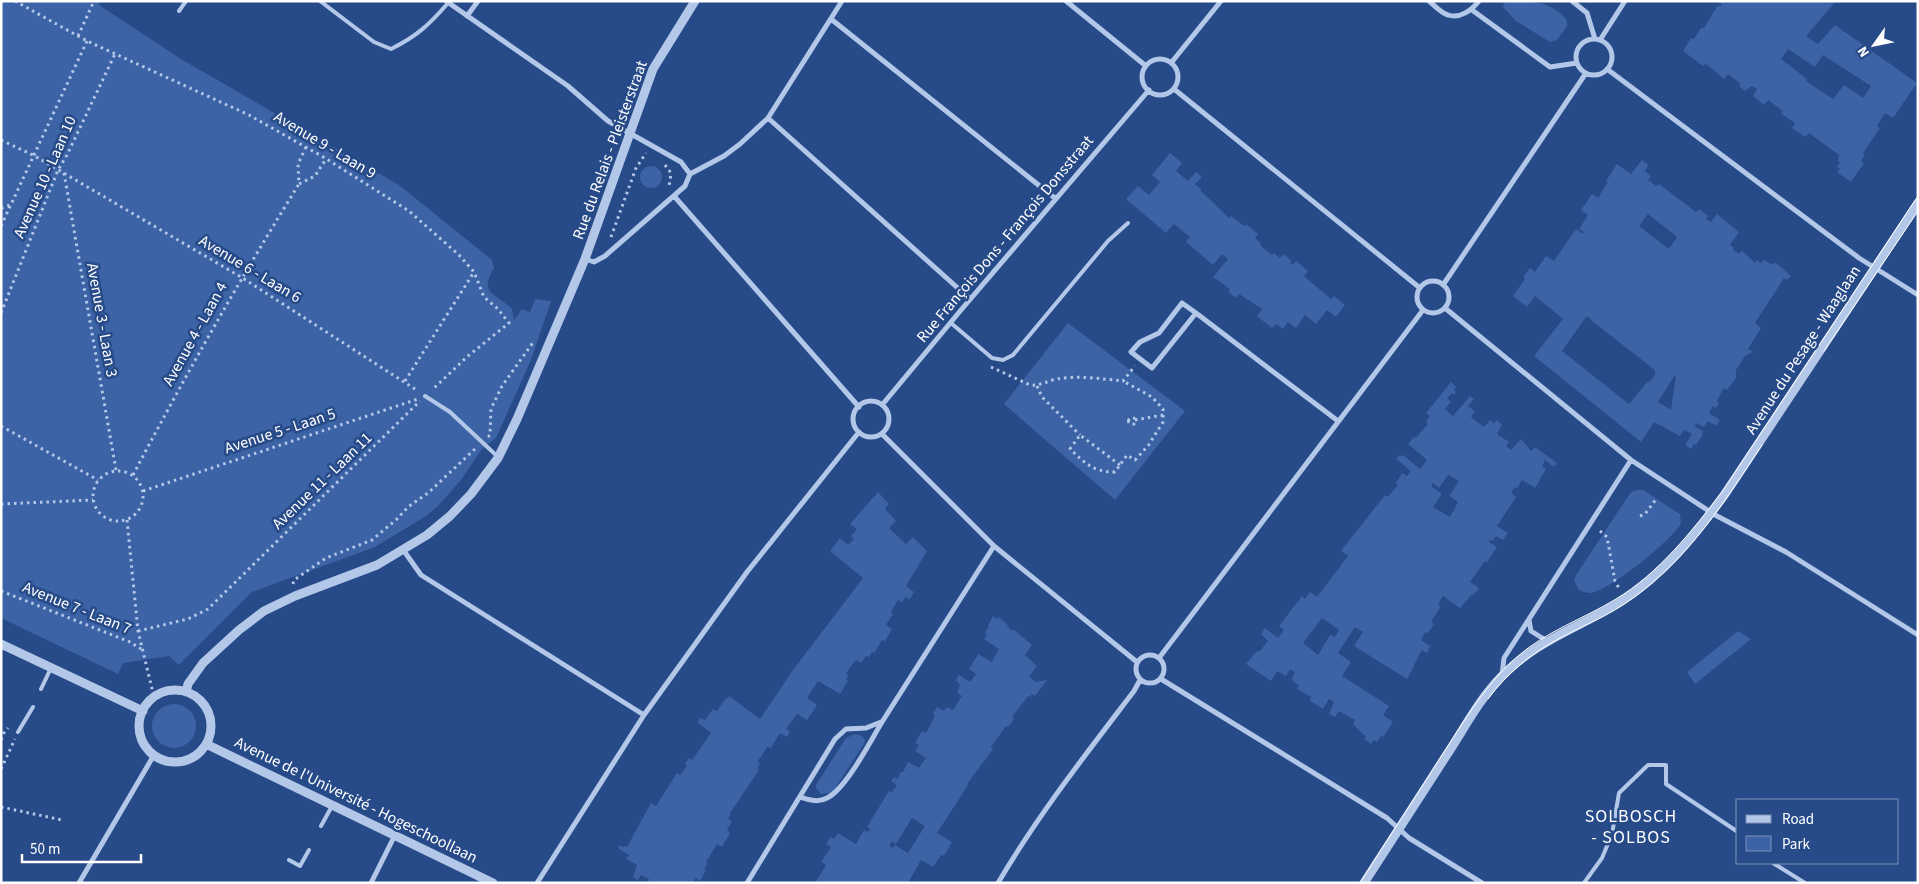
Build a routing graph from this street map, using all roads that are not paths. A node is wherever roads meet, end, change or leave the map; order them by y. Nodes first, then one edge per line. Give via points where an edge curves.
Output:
1 (186, 1) edge
2 (320, 1) edge
3 (478, 1) edge
4 (695, 1) edge
5 (842, 1) edge
6 (1066, 1) edge
7 (1221, 1) edge
8 (1429, 1) edge
9 (1479, 1) edge
10 (1572, 1) edge
11 (1626, 1) edge
12 (447, 2) edge
13 (1472, 10) junction
14 (179, 11) dead end
15 (467, 16) junction
16 (831, 19) junction
17 (1597, 40) junction
18 (1171, 63) junction
19 (1577, 63) junction
20 (1146, 66) junction
21 (1607, 69) junction
22 (1586, 73) junction
23 (1174, 89) junction
24 (1148, 90) junction
25 (768, 118) junction
26 (630, 133) junction
27 (690, 174) junction
28 (674, 196) junction
29 (1056, 199) junction
30 (1918, 203) edge
31 (1128, 223) dead end
32 (585, 259) junction
33 (1874, 268) junction
34 (1443, 285) junction
35 (1420, 288) junction
36 (1918, 295) edge
37 (970, 299) junction
38 (1445, 308) junction
39 (1423, 310) junction
40 (1196, 313) junction
41 (951, 322) junction
42 (425, 396) road end
43 (882, 405) junction
44 (859, 406) junction
45 (1338, 421) junction
46 (859, 432) junction
47 (882, 434) junction
48 (498, 458) junction
49 (1631, 460) junction
50 (1711, 512) junction
51 (994, 546) junction
52 (404, 551) junction
53 (1529, 620) junction
54 (1918, 635) edge
55 (1547, 641) junction
56 (1, 644) edge
57 (1159, 658) junction
58 (1137, 662) junction
59 (51, 668) junction
60 (1502, 676) junction
61 (1161, 679) junction
62 (1140, 680) junction
63 (41, 689) dead end
64 (186, 692) junction
65 (33, 707) dead end
66 (143, 711) junction
67 (644, 715) junction
68 (882, 722) junction
69 (18, 732) road end
70 (206, 744) junction
71 (154, 754) junction
72 (800, 797) junction
73 (333, 805) junction
74 (322, 826) dead end
75 (1399, 829) junction
76 (1736, 831) edge
77 (395, 835) junction
78 (309, 850) dead end
79 (289, 860) dead end
80 (1775, 864) edge
81 (79, 883) edge
82 (372, 883) edge
83 (493, 883) edge
84 (538, 883) edge
85 (747, 883) edge
86 (998, 883) edge
87 (1364, 883) edge
88 (1482, 883) edge
89 (1584, 883) edge
90 (1805, 883) edge

1 - 14 lane
2 - 12 lane via 374,42 391,49 413,38 432,22
3 - 15 street
4 - 26 street, Rue du Relais - Pleisterstraat via 653,69
5 - 16 street
6 - 20 street
7 - 18 street
8 - 13 street via 1447,15 1457,16
9 - 13 street
10 - 17 street via 1587,13
11 - 17 street
12 - 15 street
13 - 19 street via 1550,67
15 - 26 street via 568,86 608,121
16 - 25 street
16 - 29 street
17 - 19 street via 1586,41 1580,46 1576,54
17 - 21 street via 1607,45 1612,53
18 - 20 street via 1158,59
18 - 23 street via 1178,75
19 - 22 street
20 - 24 street via 1142,79
21 - 22 street via 1597,75
21 - 33 street
22 - 34 street
23 - 24 street via 1162,95
23 - 35 street
24 - 29 street, Rue François Dons - François Donsstraat
25 - 27 street via 735,148
25 - 37 street
26 - 27 street via 681,162
26 - 32 street, Rue du Relais - Pleisterstraat
27 - 28 street via 685,186
28 - 32 street via 605,256 594,262
28 - 44 street
29 - 37 street, Rue François Dons - François Donsstraat
30 - 33 street, Avenue du Pesage - Waaglaan
31 - 41 lane via 1108,241 1013,354 1003,360 992,358
32 - 48 street, Rue du Relais - Pleisterstraat
33 - 36 street
33 - 50 street, Avenue du Pesage - Waaglaan
34 - 35 street via 1428,282
34 - 38 street via 1448,296
35 - 39 street via 1417,297
37 - 41 street, Rue François Dons - François Donsstraat
38 - 39 street via 1436,313
38 - 49 street
39 - 45 street
40 - 40 street via 1152,368 1131,352 1140,342 1159,333 1182,303
40 - 45 street
41 - 43 street, Rue François Dons - François Donsstraat
42 - 48 lane via 450,412
43 - 44 street via 868,402
43 - 47 street via 889,420
44 - 46 street via 854,419
45 - 57 street
46 - 47 street via 868,437
46 - 67 street via 747,572
47 - 51 street
48 - 52 street, Rue du Relais - Pleisterstraat via 450,516
49 - 50 street
49 - 53 street
50 - 54 street via 1786,552
50 - 55 street, Avenue du Pesage - Waaglaan via 1682,547 1638,589
51 - 58 street
51 - 68 street
52 - 64 street, Rue du Relais - Pleisterstraat via 264,611 203,663
52 - 67 street via 421,575
53 - 55 street via 1531,631
53 - 60 street via 1504,658
55 - 60 street, Avenue du Pesage - Waaglaan
56 - 59 street
57 - 58 street via 1147,655
57 - 61 street via 1164,668
58 - 62 street via 1136,674
59 - 63 lane
59 - 66 street
60 - 75 street, Avenue du Pesage - Waaglaan via 1479,705
61 - 62 street via 1150,684
61 - 75 street via 1387,818
62 - 86 street via 1023,840
64 - 66 street via 170,690 154,697
64 - 70 street via 201,701 210,717 210,735
65 - 69 lane
66 - 71 street via 140,730 147,748
67 - 84 street
68 - 72 street via 866,728 846,729 836,739
68 - 72 street via 838,790 817,801
70 - 71 street via 195,756 178,762
70 - 73 street, Avenue de l'Université - Hogeschoollaan
71 - 81 street
72 - 85 street
73 - 74 lane
73 - 77 street, Avenue de l'Université - Hogeschoollaan
75 - 87 street, Avenue du Pesage - Waaglaan
75 - 88 street
76 - 89 lane via 1666,784 1666,766 1648,765 1619,793 1612,834 1602,858
77 - 82 street
77 - 83 street, Avenue de l'Université - Hogeschoollaan
78 - 79 lane via 300,866
80 - 90 lane

